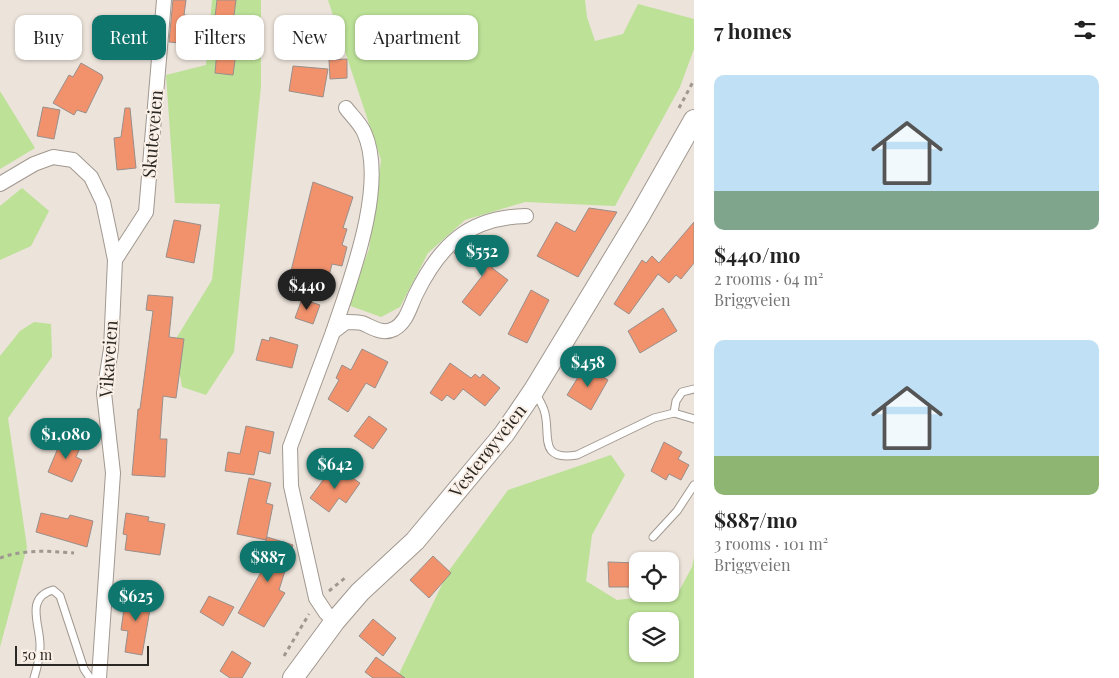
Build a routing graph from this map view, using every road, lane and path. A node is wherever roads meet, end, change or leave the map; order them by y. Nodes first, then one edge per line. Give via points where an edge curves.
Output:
1 (164, 0) edge
2 (346, 108) dead end
3 (694, 120) edge
4 (0, 184) edge
5 (526, 216) dead end
6 (114, 260) junction
7 (333, 332) junction
8 (694, 389) edge
9 (534, 390) junction
10 (674, 413) junction
11 (694, 419) edge
12 (694, 485) edge
13 (653, 537) dead end
14 (74, 553) dead end
15 (0, 558) edge
16 (311, 610) dead end
17 (335, 621) junction
18 (283, 658) dead end
19 (34, 678) edge
20 (90, 678) edge
21 (99, 678) edge
22 (293, 678) edge

1 - 6 street, Skuteveien via 146,212
2 - 7 street via 364,132 371,159 369,214
3 - 9 main road, Vesterøyveien via 675,158
4 - 6 street, Vikaveien via 53,157 73,160 91,177 103,202
5 - 7 street via 504,216 468,229 438,254 405,319 393,330 376,331 360,323 346,322
6 - 21 street, Vikaveien via 111,349 104,393 113,472
7 - 17 street via 290,447 291,486 316,598
8 - 10 lane via 682,392 676,400
9 - 10 lane via 545,412 546,442 555,454 566,457 577,455 654,418
9 - 17 main road, Vesterøyveien via 467,481 415,540 360,592
10 - 11 lane
12 - 13 lane via 677,511
14 - 15 path via 32,550
16 - 18 path
17 - 22 main road, Vesterøyveien
19 - 20 lane via 40,646 35,606 39,597 53,590 60,596 84,669

